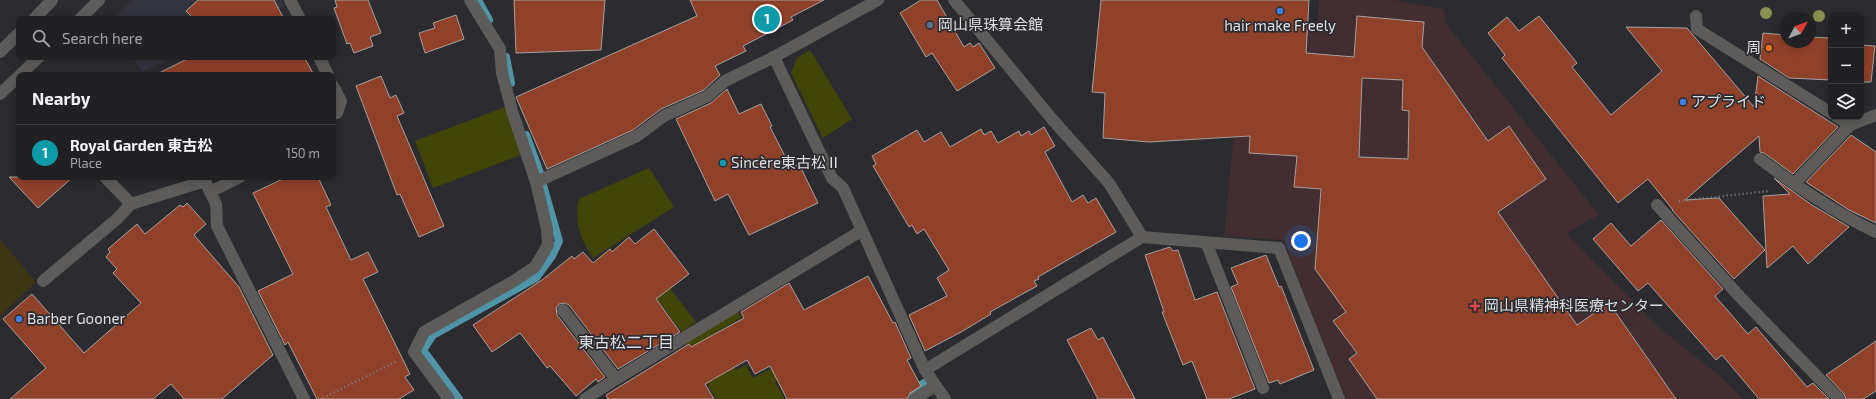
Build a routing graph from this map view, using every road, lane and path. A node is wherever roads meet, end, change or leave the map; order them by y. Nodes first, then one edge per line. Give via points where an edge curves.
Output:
1 (52, 0) edge
2 (99, 0) edge
3 (290, 0) edge
4 (470, 0) edge
5 (878, 0) edge
6 (954, 0) edge
7 (37, 16) edge
8 (83, 16) edge
9 (298, 16) edge
10 (1696, 16) dead end
11 (16, 36) edge
12 (0, 52) edge
13 (774, 57) junction
14 (36, 60) edge
15 (320, 60) edge
16 (25, 72) edge
17 (326, 72) edge
18 (16, 82) edge
19 (336, 92) edge
20 (0, 94) edge
21 (1828, 111) edge
22 (337, 113) dead end
23 (1876, 115) edge
24 (1842, 120) edge
25 (1850, 125) junction
26 (1760, 159) dead end
27 (108, 180) edge
28 (234, 180) edge
29 (536, 182) junction
30 (1794, 184) junction
31 (210, 192) junction
32 (131, 204) junction
33 (1657, 205) joint
34 (861, 231) junction
35 (1876, 232) edge
36 (1142, 237) junction
37 (1206, 242) junction
38 (43, 281) dead end
39 (562, 310) dead end
40 (414, 352) junction
41 (925, 370) junction
42 (616, 379) junction
43 (935, 386) junction
44 (1263, 388) dead end
45 (304, 399) edge
46 (322, 399) edge
47 (449, 399) edge
48 (585, 399) edge
49 (914, 399) edge
50 (945, 399) edge
51 (1339, 399) edge
52 (1839, 399) edge

1 - 7 street
2 - 8 street
3 - 9 street
4 - 29 street via 500,49 502,73 512,114
5 - 13 street
6 - 36 street via 1052,120 1109,183
10 - 21 street via 1697,28
11 - 12 street
13 - 29 street via 724,81 708,96 664,116 637,136
13 - 34 street via 832,178 843,188
14 - 16 street
15 - 17 street
18 - 20 street
19 - 22 street via 341,101
23 - 25 street
24 - 25 street
25 - 30 street
26 - 30 street
27 - 32 street
28 - 31 street
29 - 40 street via 547,229 548,245 535,267 424,332
30 - 33 path via 1790,189 1688,199
30 - 35 street
31 - 32 street via 205,181
31 - 45 street via 216,204 217,226
32 - 38 street via 117,219
33 - 52 street via 1741,298
34 - 41 street
34 - 42 street
36 - 37 street
36 - 41 street
37 - 44 street
37 - 51 street via 1280,248
39 - 42 street
40 - 46 path
40 - 47 street
41 - 43 street
42 - 48 street
43 - 49 street
43 - 50 street

